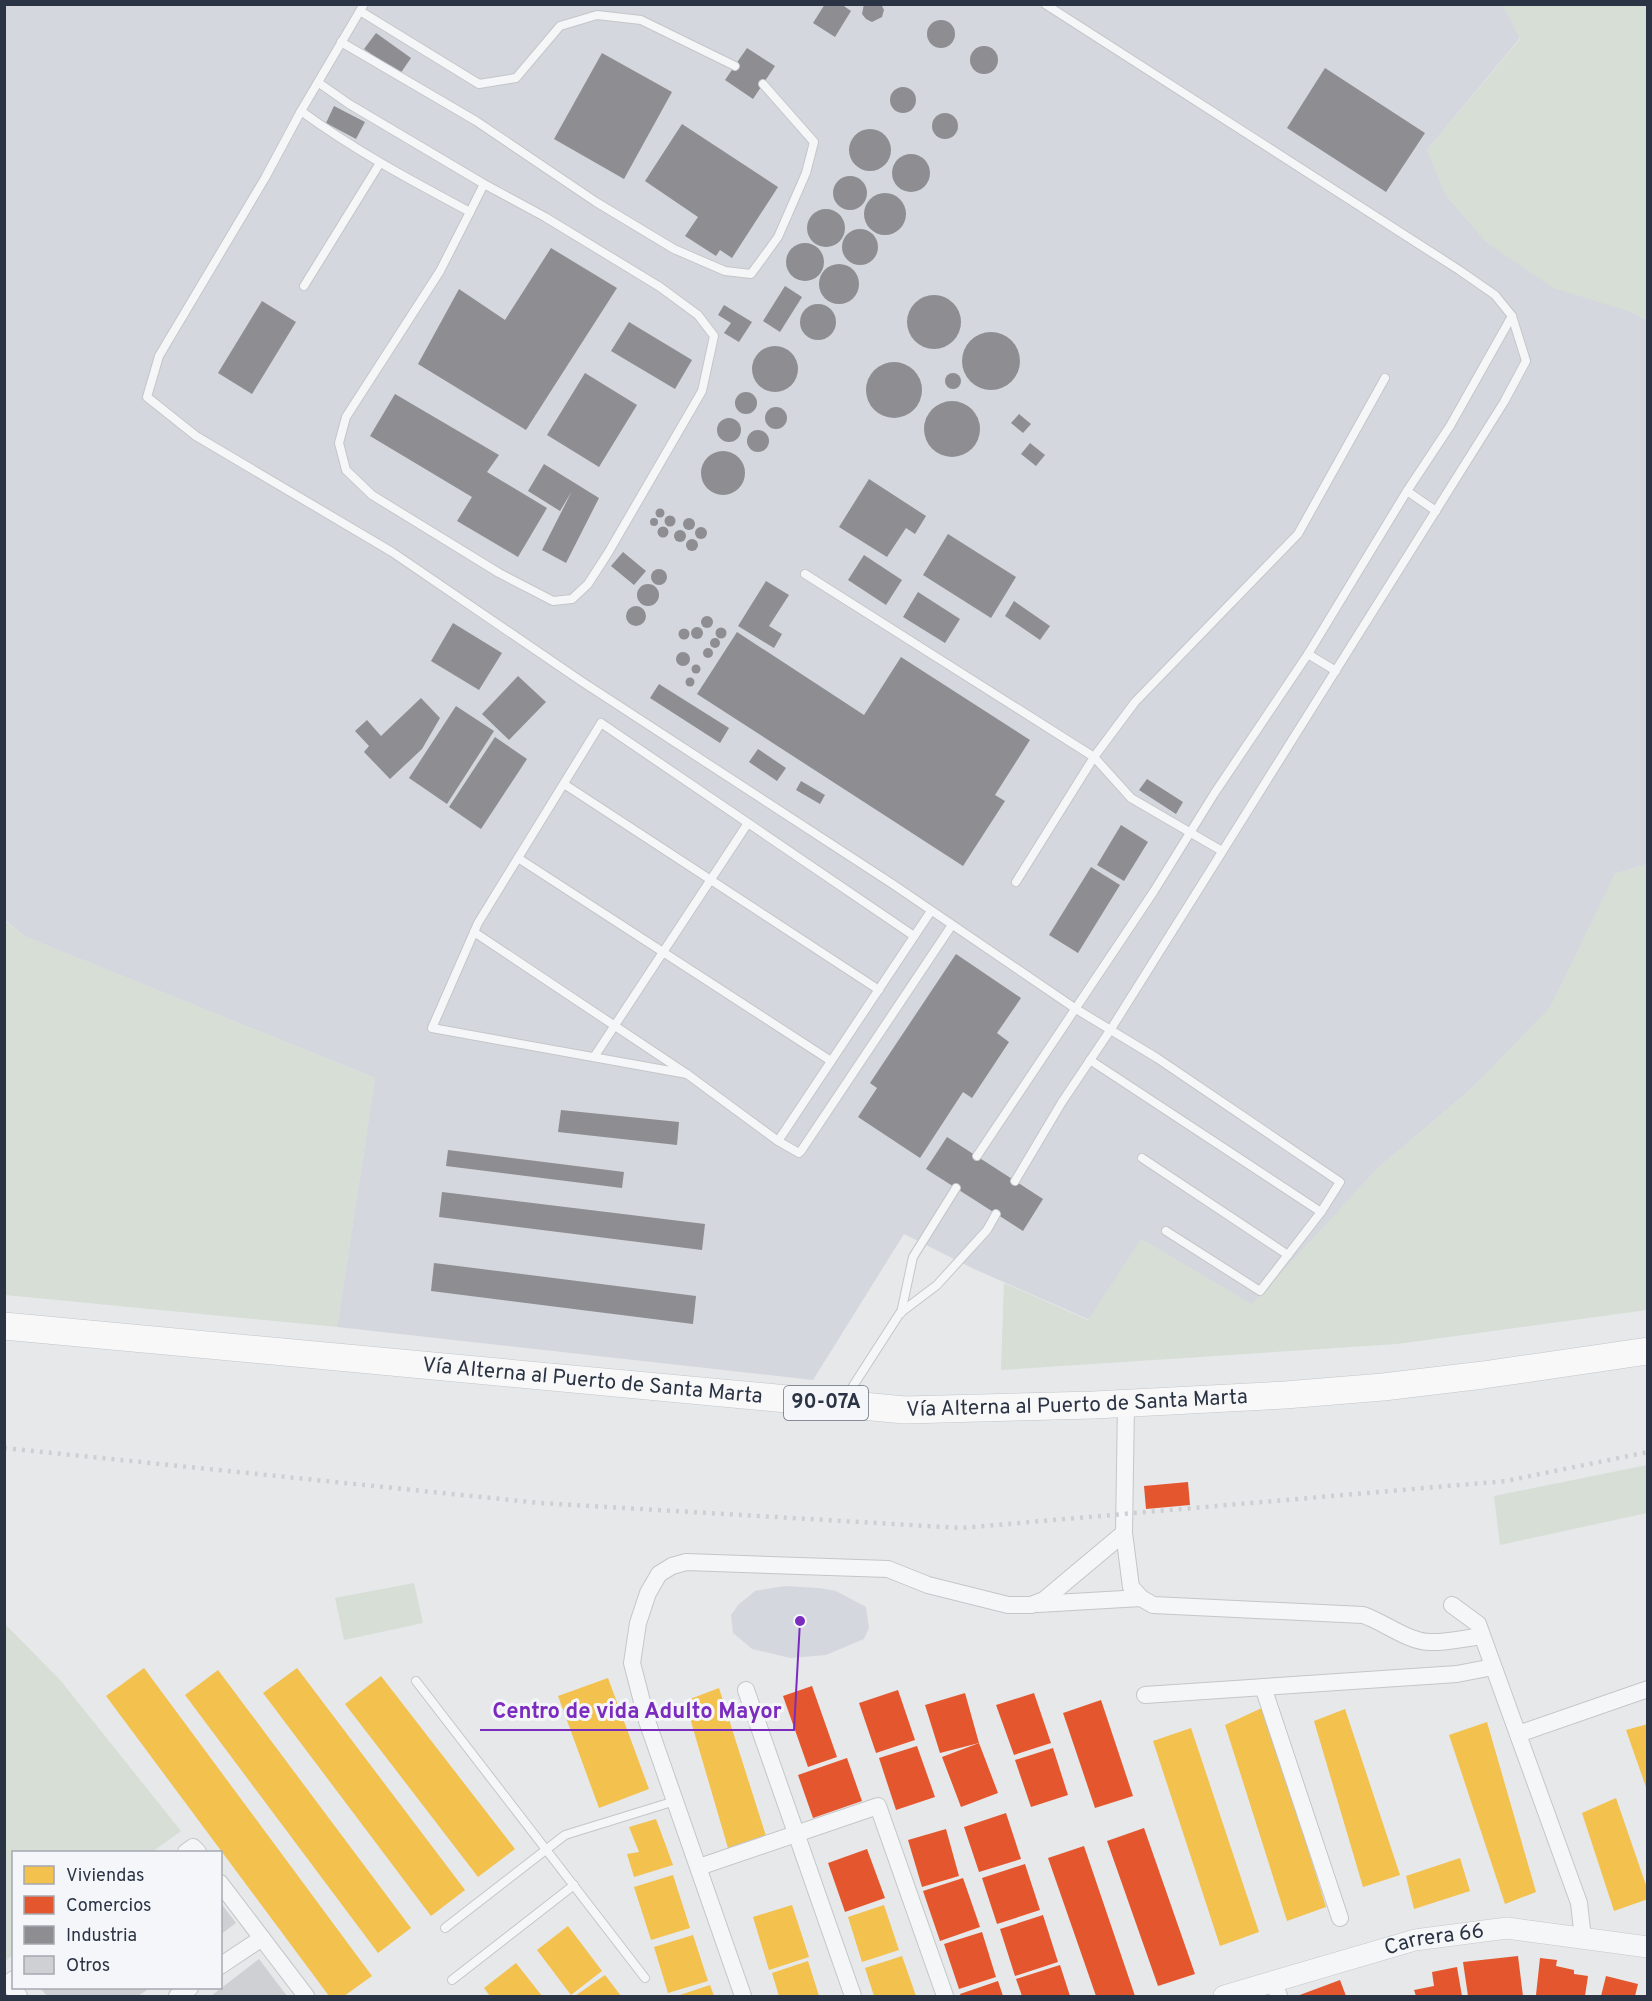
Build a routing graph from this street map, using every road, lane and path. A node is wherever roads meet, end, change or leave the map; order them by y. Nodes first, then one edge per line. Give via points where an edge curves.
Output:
1 (1045, 4) edge
2 (362, 8) edge
3 (341, 42) junction
4 (735, 66) dead end
5 (319, 83) junction
6 (763, 84) dead end
7 (301, 111) junction
8 (380, 163) junction
9 (484, 184) junction
10 (470, 212) junction
11 (304, 286) dead end
12 (1512, 316) junction
13 (1385, 378) dead end
14 (1407, 491) junction
15 (1436, 511) junction
16 (805, 574) dead end
17 (1308, 654) junction
18 (1336, 671) junction
19 (1094, 757) junction
20 (564, 784) junction
21 (748, 823) junction
22 (1190, 833) junction
23 (1222, 851) junction
24 (518, 858) junction
25 (711, 880) junction
26 (1016, 882) dead end
27 (931, 910) junction
28 (952, 925) junction
29 (474, 932) junction
30 (914, 936) junction
31 (664, 953) junction
32 (879, 990) junction
33 (1076, 1009) junction
34 (614, 1026) junction
35 (1111, 1029) junction
36 (594, 1057) junction
37 (1090, 1060) junction
38 (831, 1061) junction
39 (687, 1074) junction
40 (778, 1141) junction
41 (977, 1156) dead end
42 (1142, 1158) dead end
43 (1015, 1181) dead end
44 (956, 1188) dead end
45 (1321, 1212) junction
46 (996, 1214) dead end
47 (1166, 1231) dead end
48 (1288, 1255) junction
49 (900, 1313) junction
50 (4, 1326) edge
51 (1647, 1351) edge
52 (1125, 1403) junction
53 (841, 1405) junction
54 (1124, 1533) junction
55 (1141, 1598) junction
56 (1031, 1605) junction
57 (1452, 1605) dead end
58 (1482, 1636) junction
59 (1493, 1667) junction
60 (416, 1681) dead end
61 (1263, 1687) junction
62 (1647, 1689) edge
63 (746, 1690) dead end
64 (1145, 1695) dead end
65 (1518, 1734) junction
66 (675, 1801) junction
67 (796, 1835) junction
68 (546, 1850) junction
69 (699, 1867) junction
70 (574, 1885) junction
71 (222, 1886) edge
72 (1340, 1918) dead end
73 (445, 1928) dead end
74 (262, 1938) junction
75 (1584, 1938) junction
76 (1647, 1947) edge
77 (222, 1965) edge
78 (645, 1978) dead end
79 (452, 1980) dead end
80 (1276, 1989) edge
81 (306, 1996) edge
82 (743, 1996) edge
83 (853, 1996) edge
84 (945, 1996) edge
85 (1224, 1996) edge

1 - 12 lane via 1459,270 1495,295
2 - 3 lane
2 - 4 lane via 479,84 516,78 560,26 597,15 641,20
3 - 5 lane
3 - 6 lane via 476,122 674,249 725,271 751,274 778,237 806,173 814,142
5 - 7 lane
5 - 9 lane
7 - 8 lane
7 - 27 lane via 159,356 147,397 196,436 392,552 592,689
8 - 10 lane
8 - 11 lane
9 - 10 lane
9 - 10 lane via 660,287 698,315 714,336 702,391 608,553 588,584 572,599 553,601 508,578 372,495 346,470 341,452 339,443 346,417 440,271
12 - 14 lane via 1450,426
12 - 15 lane via 1526,361
13 - 19 lane via 1298,534 1135,702
14 - 15 lane
14 - 17 lane
15 - 18 lane
16 - 19 lane
17 - 18 lane
17 - 22 lane
18 - 23 lane
19 - 22 lane via 1131,798
19 - 26 lane
20 - 21 lane via 601,723
20 - 24 lane
20 - 25 lane
21 - 25 lane
21 - 30 lane
22 - 23 lane
22 - 33 lane
23 - 35 lane
24 - 29 lane
24 - 31 lane
25 - 31 lane
25 - 32 lane
27 - 28 lane
27 - 30 lane
28 - 33 lane
28 - 40 lane via 801,1151 797,1153
29 - 34 lane
29 - 36 lane via 432,1028
30 - 32 lane
31 - 34 lane
31 - 38 lane
32 - 38 lane
33 - 35 lane
33 - 41 lane
34 - 36 lane
34 - 39 lane
35 - 37 lane
35 - 45 lane via 1340,1182
36 - 39 lane
37 - 43 lane
37 - 45 lane
38 - 40 lane
39 - 40 lane
42 - 48 lane
44 - 49 lane via 913,1257
45 - 48 lane
46 - 49 lane via 987,1230 937,1285
47 - 48 lane via 1260,1291
49 - 53 lane
50 - 53 main road, Vía Alterna al Puerto de Santa Marta / 90-07A
51 - 52 main road, Vía Alterna al Puerto de Santa Marta / 90-07A via 1383,1387
52 - 53 main road, Vía Alterna al Puerto de Santa Marta / 90-07A via 904,1410
52 - 54 street
54 - 55 street via 1131,1587
54 - 56 street via 1044,1600
55 - 56 street
55 - 58 street via 1153,1605 1363,1615 1400,1634 1428,1642
56 - 66 street via 1008,1605 928,1586 888,1569 686,1562 672,1566 659,1574 648,1593 638,1623 632,1663
57 - 58 street via 1478,1624
58 - 59 street
59 - 61 street via 1457,1674
59 - 65 street
60 - 68 lane
61 - 64 street
61 - 72 street
62 - 65 street
63 - 67 street
65 - 75 street via 1579,1903
66 - 68 lane via 566,1835
66 - 69 street
67 - 69 street
67 - 83 street
67 - 84 street via 878,1806
68 - 70 lane
68 - 73 lane
69 - 82 street
70 - 78 lane
70 - 79 lane
71 - 74 street
74 - 77 street
74 - 81 street
75 - 76 street, Carrera 66
75 - 80 street, Carrera 66 via 1508,1928 1415,1940
80 - 85 street, Carrera 66

